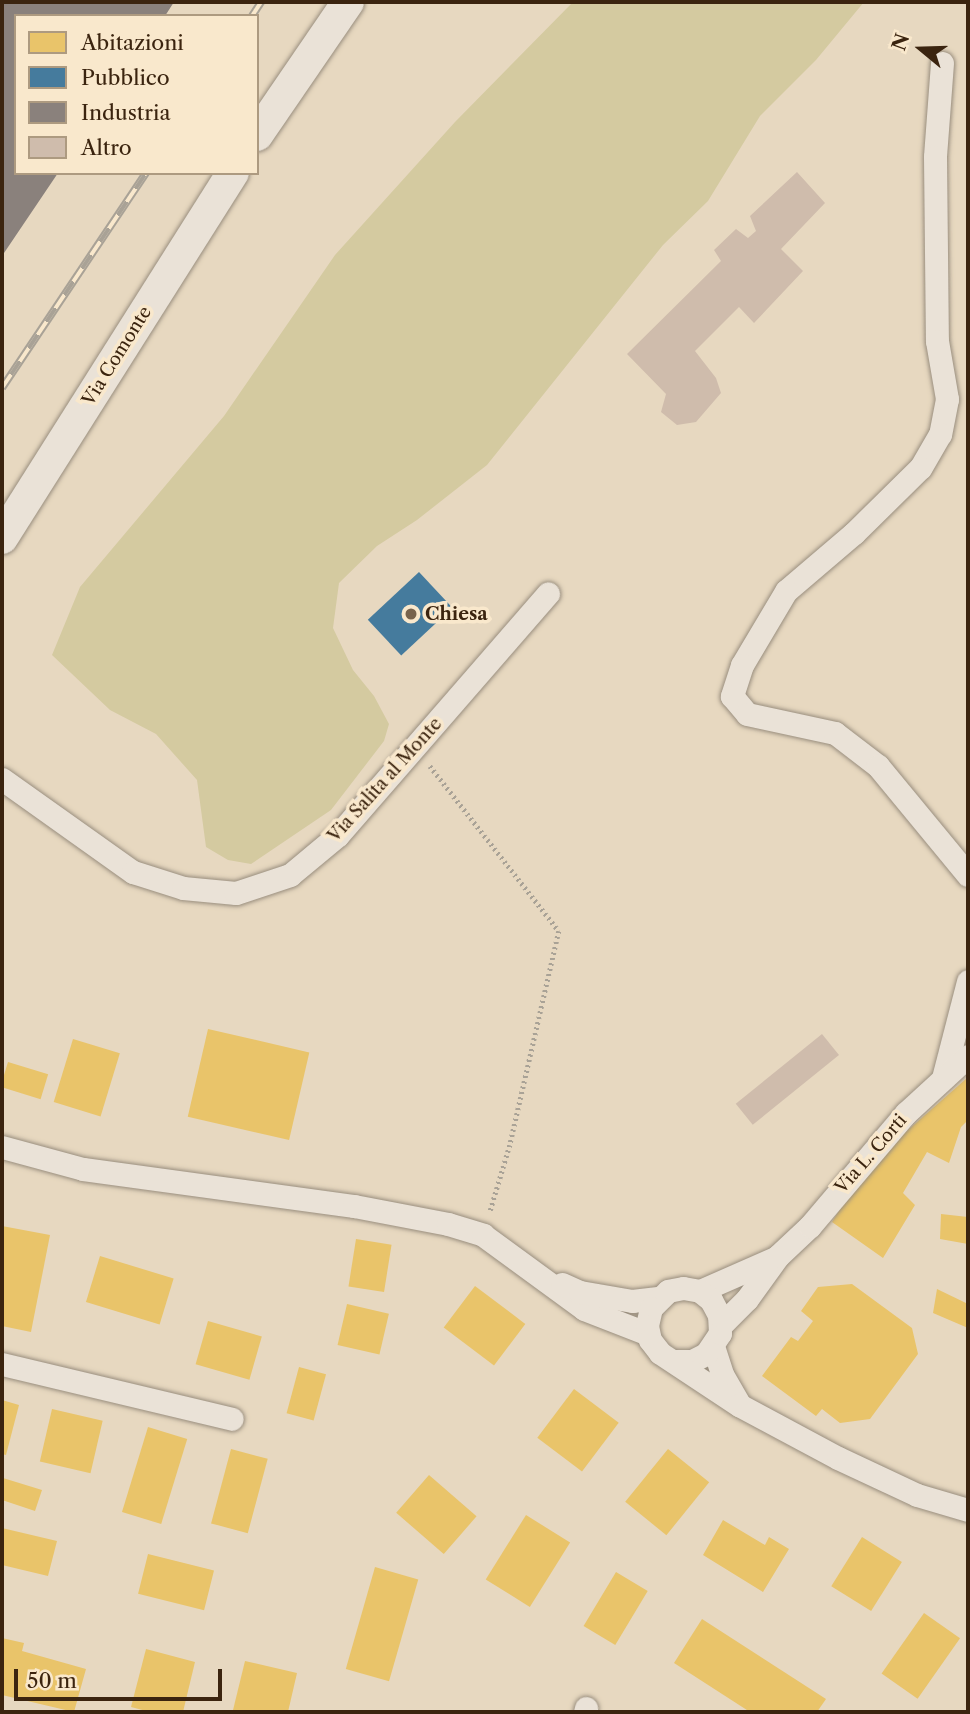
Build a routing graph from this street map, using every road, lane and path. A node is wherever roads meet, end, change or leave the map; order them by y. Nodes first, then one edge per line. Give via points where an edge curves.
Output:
1 (348, 2) edge
2 (942, 63) dead end
3 (259, 132) edge
4 (232, 175) edge
5 (2, 538) edge
6 (548, 593) dead end
7 (415, 749) junction
8 (2, 779) edge
9 (968, 875) edge
10 (968, 981) edge
11 (968, 1056) edge
12 (943, 1078) junction
13 (2, 1147) edge
14 (484, 1235) junction
15 (778, 1256) junction
16 (543, 1276) junction
17 (700, 1291) junction
18 (658, 1298) junction
19 (648, 1334) junction
20 (717, 1336) junction
21 (676, 1361) junction
22 (2, 1364) edge
23 (739, 1405) junction
24 (232, 1419) dead end
25 (968, 1510) edge

1 - 3 street
2 - 9 street via 935,157 937,341 947,399 940,434 920,468 786,591 742,665 732,696 747,714 835,733 878,765
4 - 5 street, Via Comonte
6 - 7 street, Via Salita al Monte
7 - 8 street, Via Salita al Monte via 338,835 290,875 236,893 183,888 133,872
7 - 14 path via 559,932 510,1145
10 - 12 street
11 - 12 street, Via L. Corti
12 - 15 street, Via L. Corti
13 - 14 street via 83,1169 411,1215
14 - 16 street
15 - 17 street, Via L. Corti
15 - 20 street, Via L. Corti
16 - 18 street via 580,1292 632,1301
16 - 19 street via 584,1309
17 - 18 street via 684,1287
17 - 20 street via 719,1315
18 - 19 street via 651,1308
19 - 21 street via 660,1353
20 - 21 street via 692,1361
20 - 23 street via 723,1376
21 - 23 street
22 - 24 street
23 - 25 street via 917,1495

